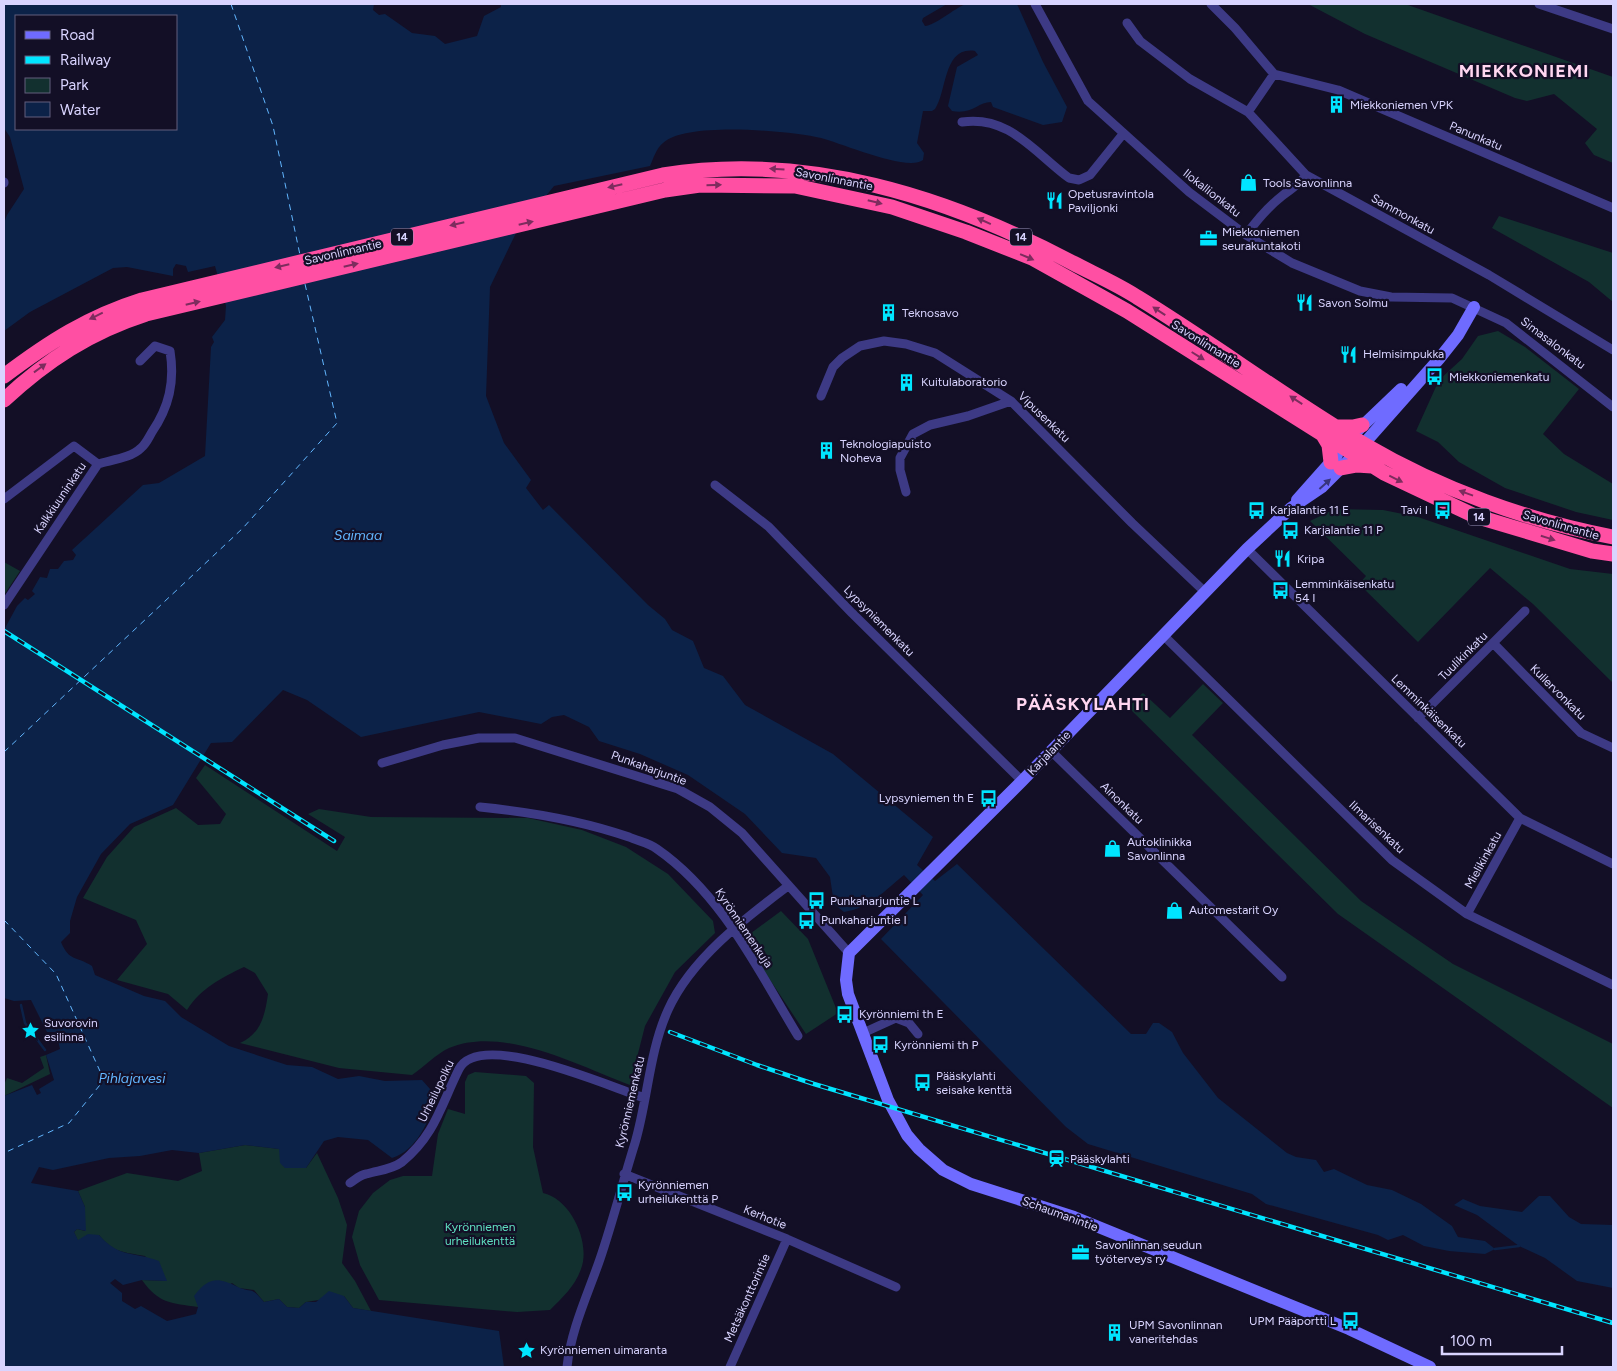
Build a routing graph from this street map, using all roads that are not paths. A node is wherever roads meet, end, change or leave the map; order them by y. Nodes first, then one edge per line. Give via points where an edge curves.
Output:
1 (1035, 4) edge
2 (1211, 4) edge
3 (1539, 4) edge
4 (1127, 23) dead end
5 (1613, 29) edge
6 (1274, 74) junction
7 (1248, 112) junction
8 (962, 122) dead end
9 (1123, 134) junction
10 (1306, 175) junction
11 (664, 182) junction
12 (1613, 208) edge
13 (1246, 235) junction
14 (144, 307) junction
15 (1474, 307) junction
16 (1613, 350) edge
17 (140, 360) dead end
18 (1424, 374) junction
19 (4, 376) edge
20 (821, 396) dead end
21 (4, 400) edge
22 (1011, 401) junction
23 (1613, 406) edge
24 (1362, 425) junction
25 (1336, 426) junction
26 (1322, 434) junction
27 (1354, 446) junction
28 (98, 464) junction
29 (1336, 465) junction
30 (1372, 466) junction
31 (715, 485) dead end
32 (906, 492) dead end
33 (4, 499) edge
34 (1613, 537) edge
35 (1247, 549) junction
36 (1613, 554) edge
37 (1205, 592) junction
38 (4, 605) edge
39 (1526, 611) dead end
40 (1163, 635) junction
41 (1493, 643) junction
42 (1418, 718) junction
43 (1613, 748) edge
44 (1051, 751) junction
45 (382, 763) dead end
46 (1022, 781) junction
47 (480, 808) dead end
48 (1520, 818) junction
49 (1613, 864) edge
50 (788, 886) junction
51 (1467, 914) junction
52 (734, 930) junction
53 (848, 953) junction
54 (1282, 977) dead end
55 (1613, 985) edge
56 (863, 1033) junction
57 (918, 1034) dead end
58 (798, 1036) dead end
59 (645, 1098) junction
60 (624, 1174) junction
61 (350, 1183) dead end
62 (787, 1239) junction
63 (896, 1287) dead end
64 (567, 1367) edge
65 (730, 1367) edge
66 (1430, 1367) edge

1 - 9 street, Ilokallionkatu via 1088,101
2 - 6 street
3 - 5 street
4 - 7 street, Sammonkatu via 1140,41 1176,68
6 - 7 street
6 - 12 street, Panunkatu via 1338,90
7 - 10 street, Sammonkatu
8 - 9 street via 984,120 1016,134 1069,178 1078,180 1090,175
9 - 13 street, Ilokallionkatu via 1188,192
10 - 13 street via 1298,186 1265,212
10 - 16 street, Sammonkatu via 1488,275
11 - 14 highway, Savonlinnantie / 14
25 -> 11 highway, Savonlinnantie / 14 via 1136,296 1036,243 973,216 900,191 795,170 696,170
11 -> 26 highway, Savonlinnantie / 14 via 795,186 892,207 966,232 1032,258 1127,311
13 - 15 street, Ilokallionkatu via 1292,263 1360,291 1391,297 1452,298
14 -> 19 highway, Savonlinnantie / 14 via 106,311
21 -> 14 highway, Savonlinnantie / 14 via 35,371 62,352
15 - 18 street via 1458,334
15 - 23 street, Simasalonkatu via 1506,323
17 - 28 street, Kalkkiuuninkatu via 155,346 170,352 168,405 141,448 130,455
18 - 24 street via 1410,381
18 - 27 street
20 - 22 street, Vipusenkatu via 833,368 842,358 860,346 884,341 906,344 935,354
22 - 32 street via 930,425 913,434 900,458
22 - 37 street, Vipusenkatu
24 - 25 highway
24 - 27 street
25 - 27 highway, Savonlinnantie / 14
26 - 27 highway, Savonlinnantie / 14
26 - 29 highway via 1330,445
27 - 29 street, Karjalantie
27 - 30 highway, Savonlinnantie / 14
34 -> 27 highway, Savonlinnantie / 14 via 1513,511
28 - 33 street via 74,446
28 - 38 street, Kalkkiuuninkatu
29 - 30 highway
29 - 35 street, Karjalantie via 1311,482 1291,508
30 -> 36 highway, Savonlinnantie / 14 via 1475,516 1592,551
31 - 46 street, Lypsyniemenkatu via 769,527
35 - 37 street, Karjalantie
35 - 42 street, Lemminkäisenkatu
37 - 40 street, Karjalantie
39 - 41 street, Tuulikinkatu
40 - 44 street, Karjalantie
40 - 51 street, Ilmarisenkatu via 1392,860
41 - 42 street, Tuulikinkatu
41 - 43 street, Kullervonkatu via 1581,732
42 - 48 street, Lemminkäisenkatu
44 - 46 street, Karjalantie
44 - 54 street, Ainonkatu
45 - 50 street, Punkaharjuntie via 479,738 515,738 546,746 678,789 710,807 742,833
46 - 53 street, Karjalantie
47 - 52 street, Kyrönniemenkuja via 563,818 601,827 656,847 697,881
48 - 49 street, Lemminkäisenkatu
48 - 51 street, Mielikinkatu
50 - 52 street, Kyrönniemenkatu
50 - 53 street, Punkaharjuntie
51 - 55 street, Ilmarisenkatu
52 - 58 street, Kyrönniemenkuja
52 - 59 street, Kyrönniemenkatu via 693,972 668,1010 655,1045
53 - 56 street, Schaumanintie via 848,994
56 - 57 street via 896,1018 908,1023
56 - 66 street, Schaumanintie via 896,1118 919,1149 943,1170 971,1184 1074,1217 1349,1329
59 - 60 street, Kyrönniemenkatu
59 - 61 street, Urheilupolku via 553,1065 514,1057 473,1057 462,1064 434,1127 415,1150 400,1164 364,1174
60 - 62 street, Kerhotie
60 - 64 street, Kyrönniemenkatu via 607,1238 572,1340
62 - 63 street, Kerhotie
62 - 65 street, Metsäkonttorintie

